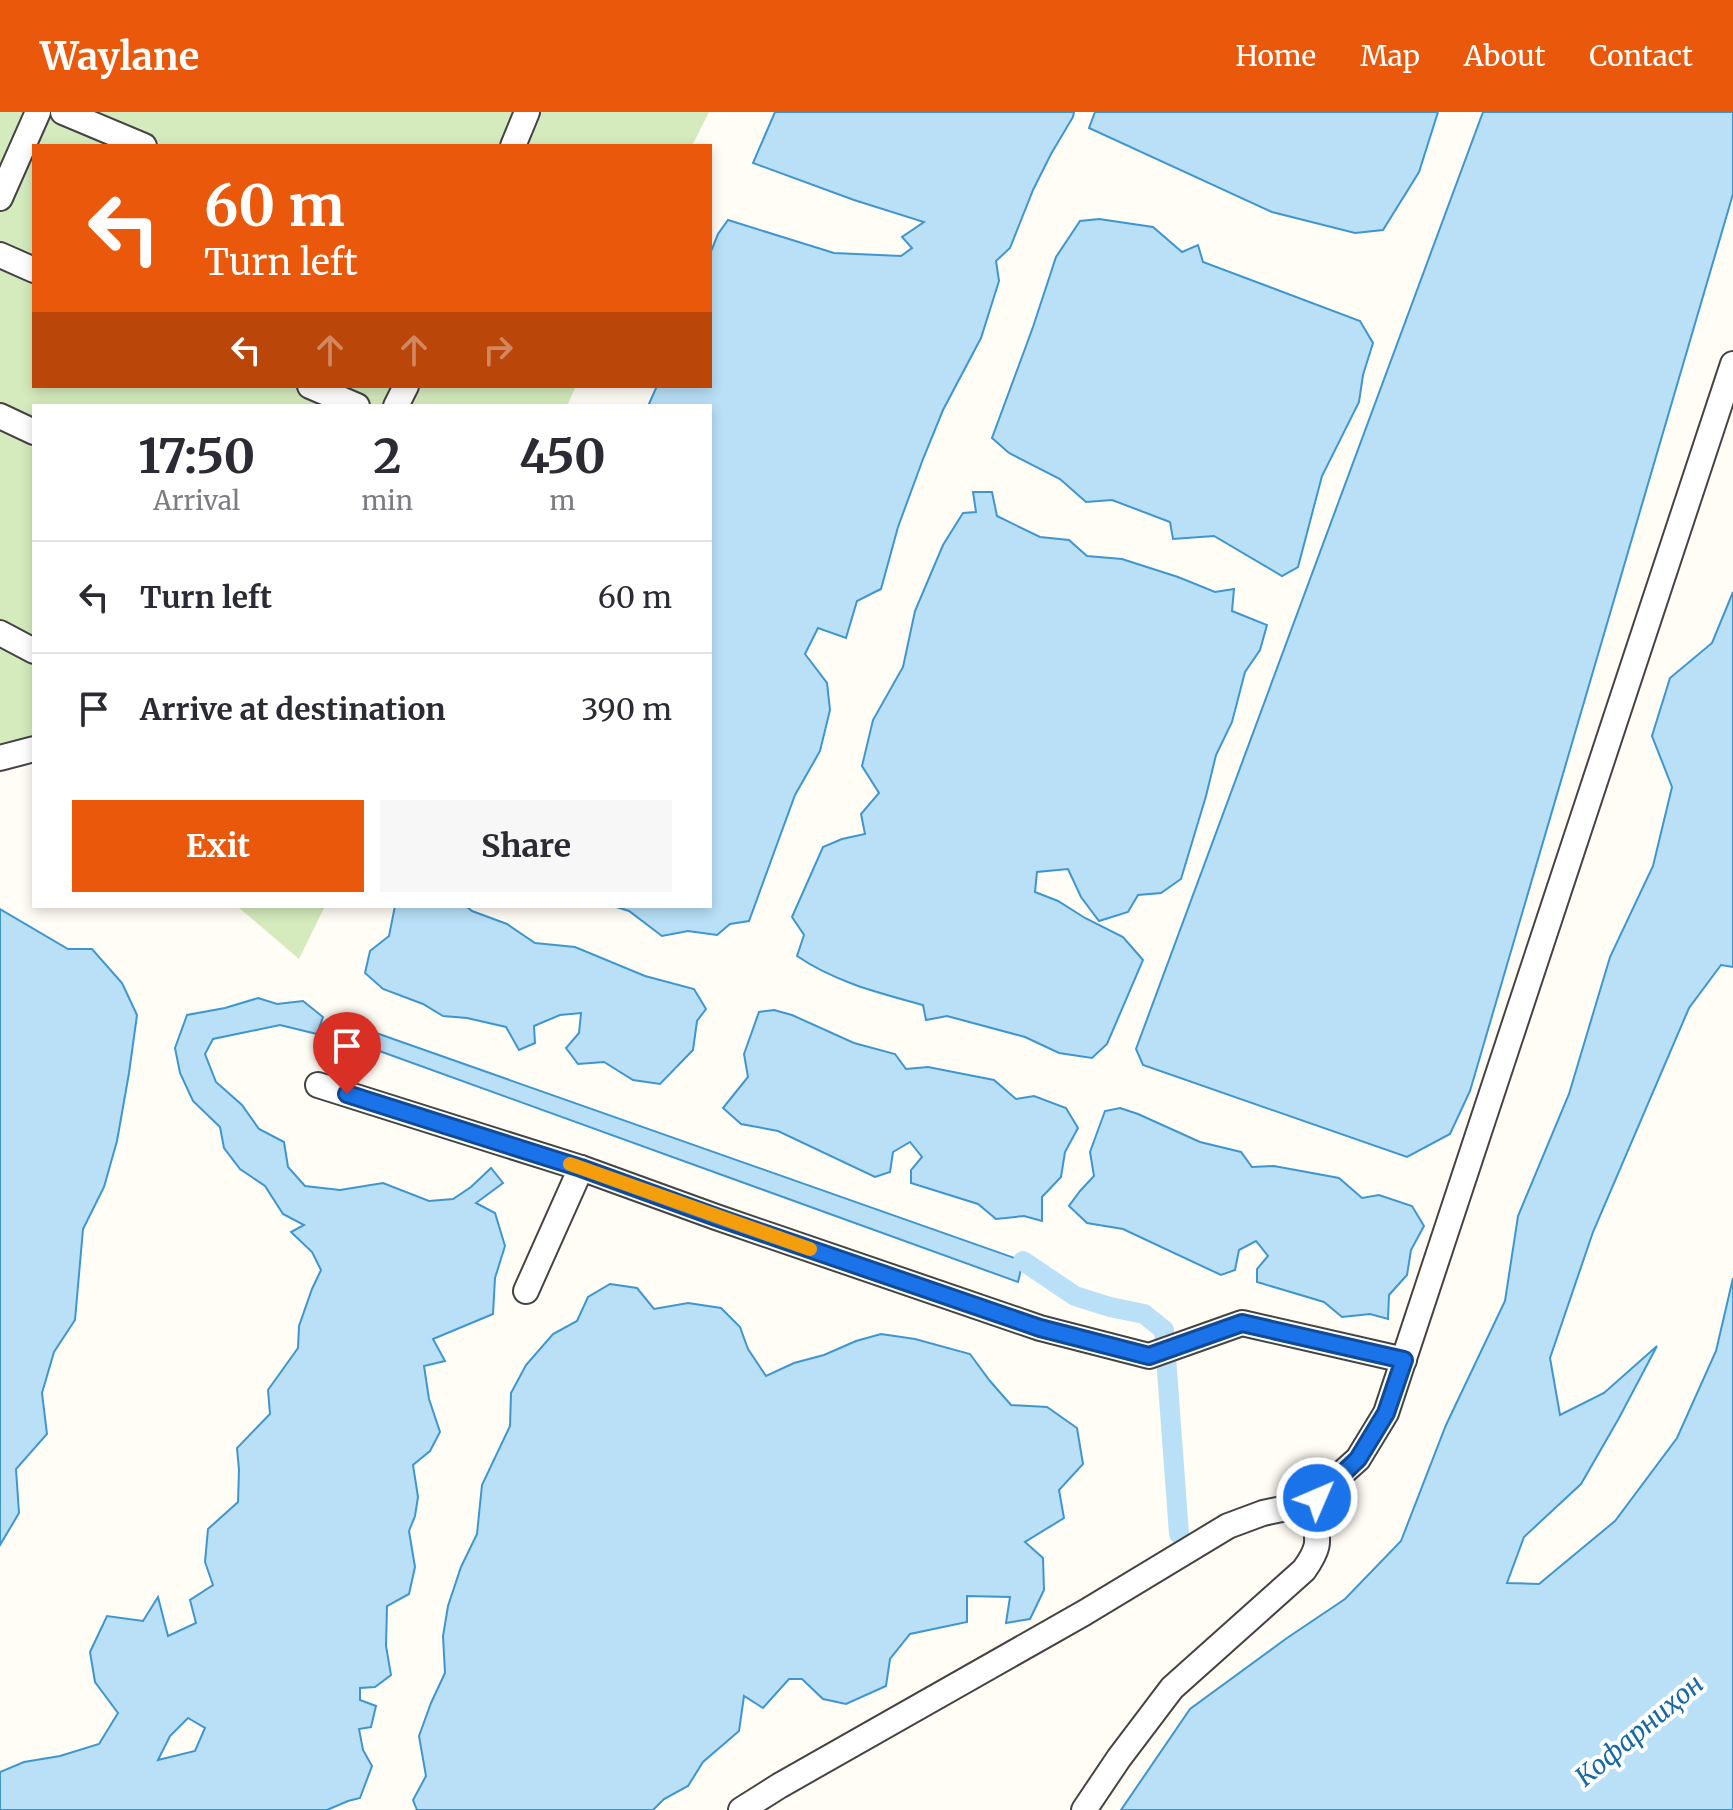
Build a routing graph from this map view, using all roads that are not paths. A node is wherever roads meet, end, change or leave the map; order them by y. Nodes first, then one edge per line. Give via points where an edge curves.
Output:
1 (38, 112) edge
2 (63, 112) edge
3 (527, 112) edge
4 (139, 144) edge
5 (514, 144) edge
6 (0, 198) edge
7 (0, 255) edge
8 (32, 269) edge
9 (1733, 364) edge
10 (315, 388) edge
11 (352, 404) edge
12 (0, 416) edge
13 (32, 431) edge
14 (0, 633) edge
15 (32, 650) edge
16 (32, 750) edge
17 (0, 758) edge
18 (318, 1085) dead end
19 (581, 1168) junction
20 (526, 1291) dead end
21 (1404, 1360) junction
22 (1304, 1512) junction
23 (741, 1810) edge
24 (1084, 1810) edge

1 - 6 street
2 - 4 street
3 - 5 street
7 - 8 street
9 - 21 street
10 - 11 street
12 - 13 street
14 - 15 street
16 - 17 street
18 - 19 street
19 - 20 street
19 - 21 street via 1040,1328 1149,1356 1242,1323
21 - 22 street via 1386,1413 1358,1459
22 - 23 street via 1291,1507 1228,1526
22 - 24 street via 1314,1519 1318,1533 1318,1545 1304,1570 1172,1688

